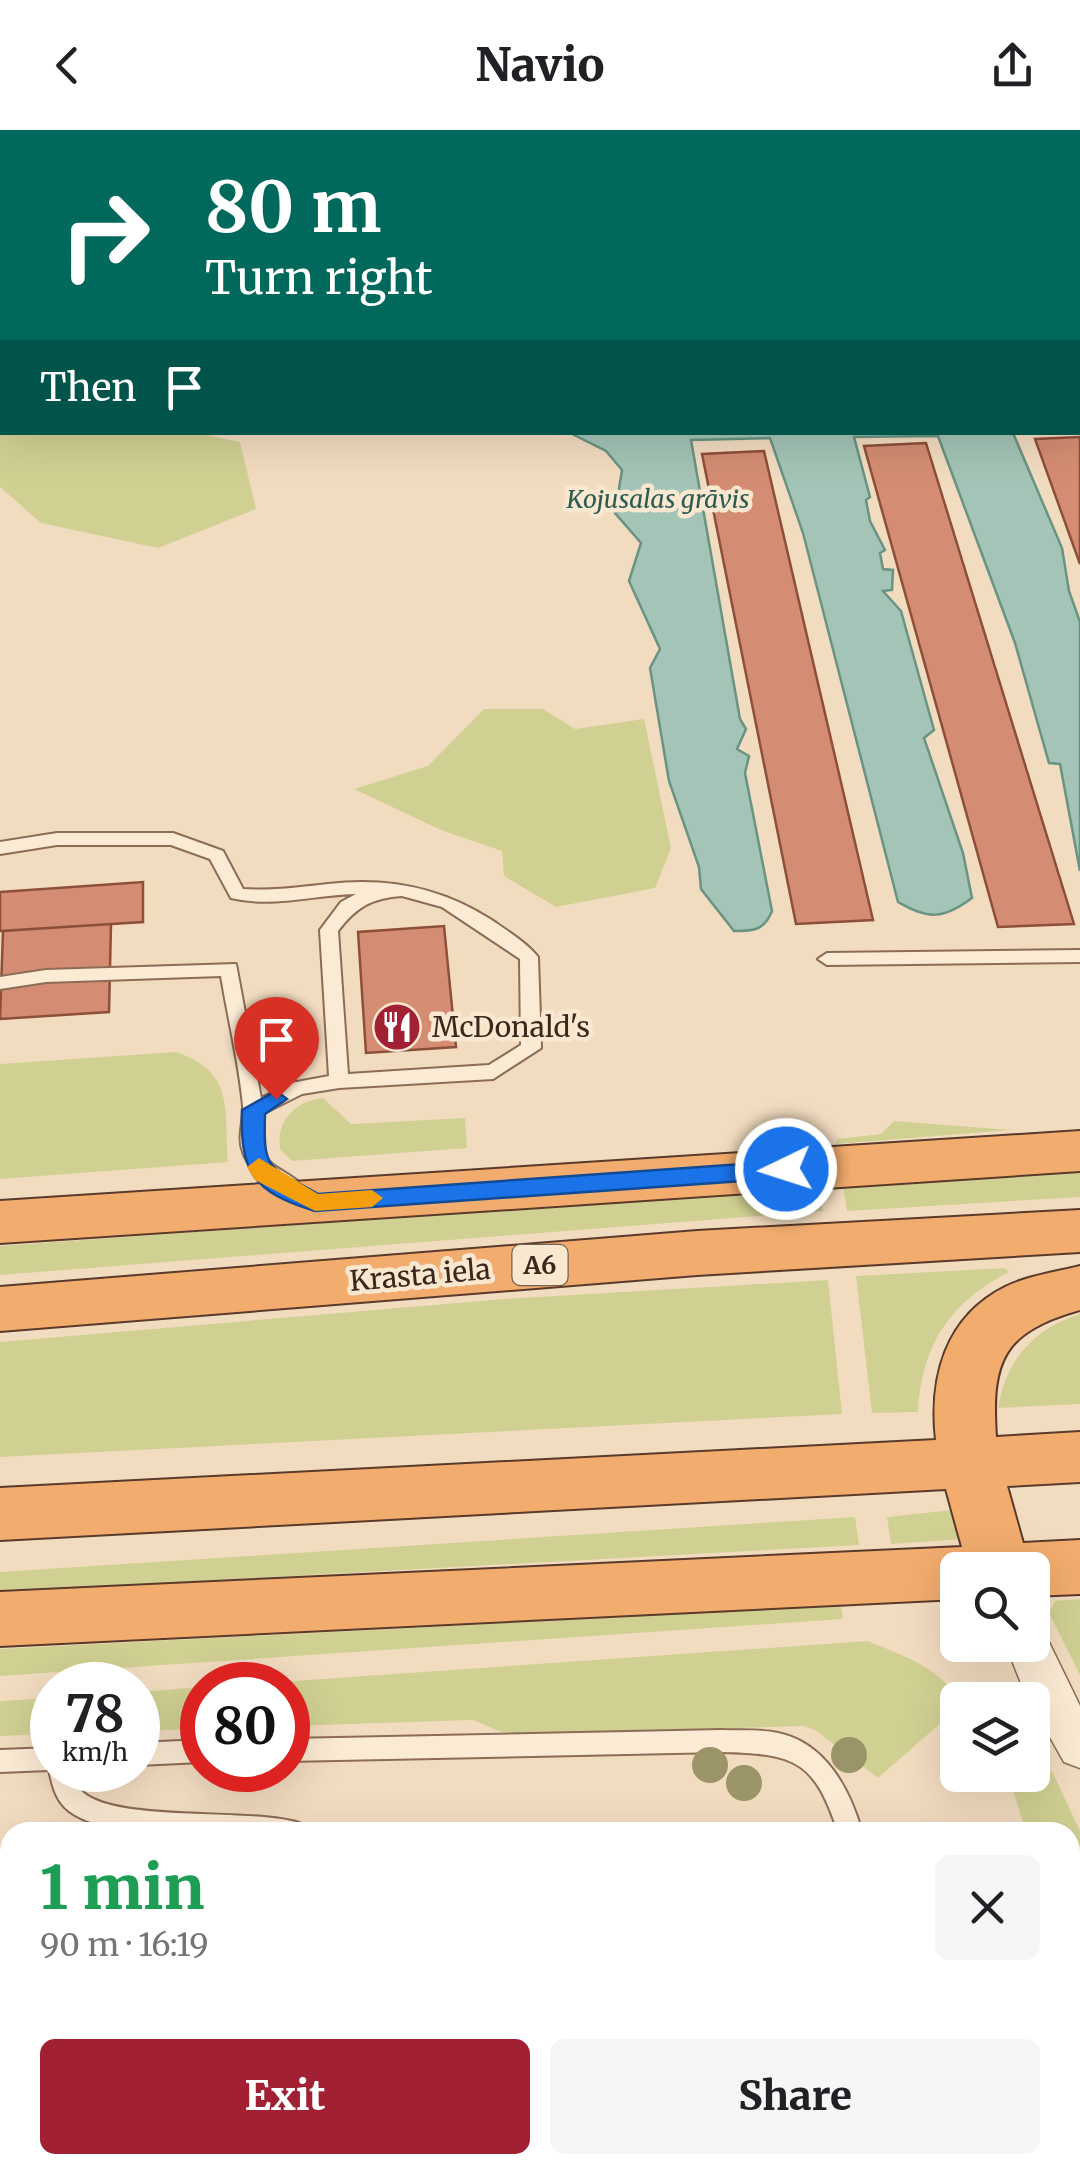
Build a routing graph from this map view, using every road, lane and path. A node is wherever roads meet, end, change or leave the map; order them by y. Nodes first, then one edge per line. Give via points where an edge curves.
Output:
1 (0, 848) edge
2 (396, 890) junction
3 (1080, 956) edge
4 (827, 959) dead end
5 (0, 984) edge
6 (339, 1081) junction
7 (254, 1110) junction
8 (1080, 1151) edge
9 (315, 1202) junction
10 (0, 1222) edge
11 (1080, 1231) edge
12 (1080, 1288) edge
13 (0, 1309) edge
14 (1080, 1457) edge
15 (970, 1463) junction
16 (0, 1514) edge
17 (998, 1552) edge
18 (1080, 1566) edge
19 (1050, 1568) edge
20 (940, 1573) edge
21 (0, 1619) edge
22 (1034, 1662) edge
23 (1080, 1748) edge
24 (310, 1750) edge
25 (30, 1760) edge
26 (0, 1761) edge
27 (66, 1792) edge
28 (188, 1822) edge
29 (847, 1822) edge

1 - 2 lane via 56,838 174,839 217,855 237,894 269,899 348,884
2 - 6 lane via 354,901 329,930
2 - 6 lane via 454,902 529,957 531,1048 493,1072
3 - 4 lane
5 - 7 lane via 46,976 230,970
6 - 7 lane via 298,1088
7 - 9 lane via 252,1155 263,1174
8 - 9 highway
9 - 10 highway
11 - 13 highway, Krasta iela / A6 via 697,1252
12 - 15 highway via 1016,1306 985,1332 960,1388
14 - 15 highway
15 - 16 highway
15 - 17 highway
18 - 19 highway
20 - 21 highway
22 - 23 street
24 - 29 lane via 722,1741 785,1746 819,1770
25 - 26 lane
27 - 28 lane via 92,1812

